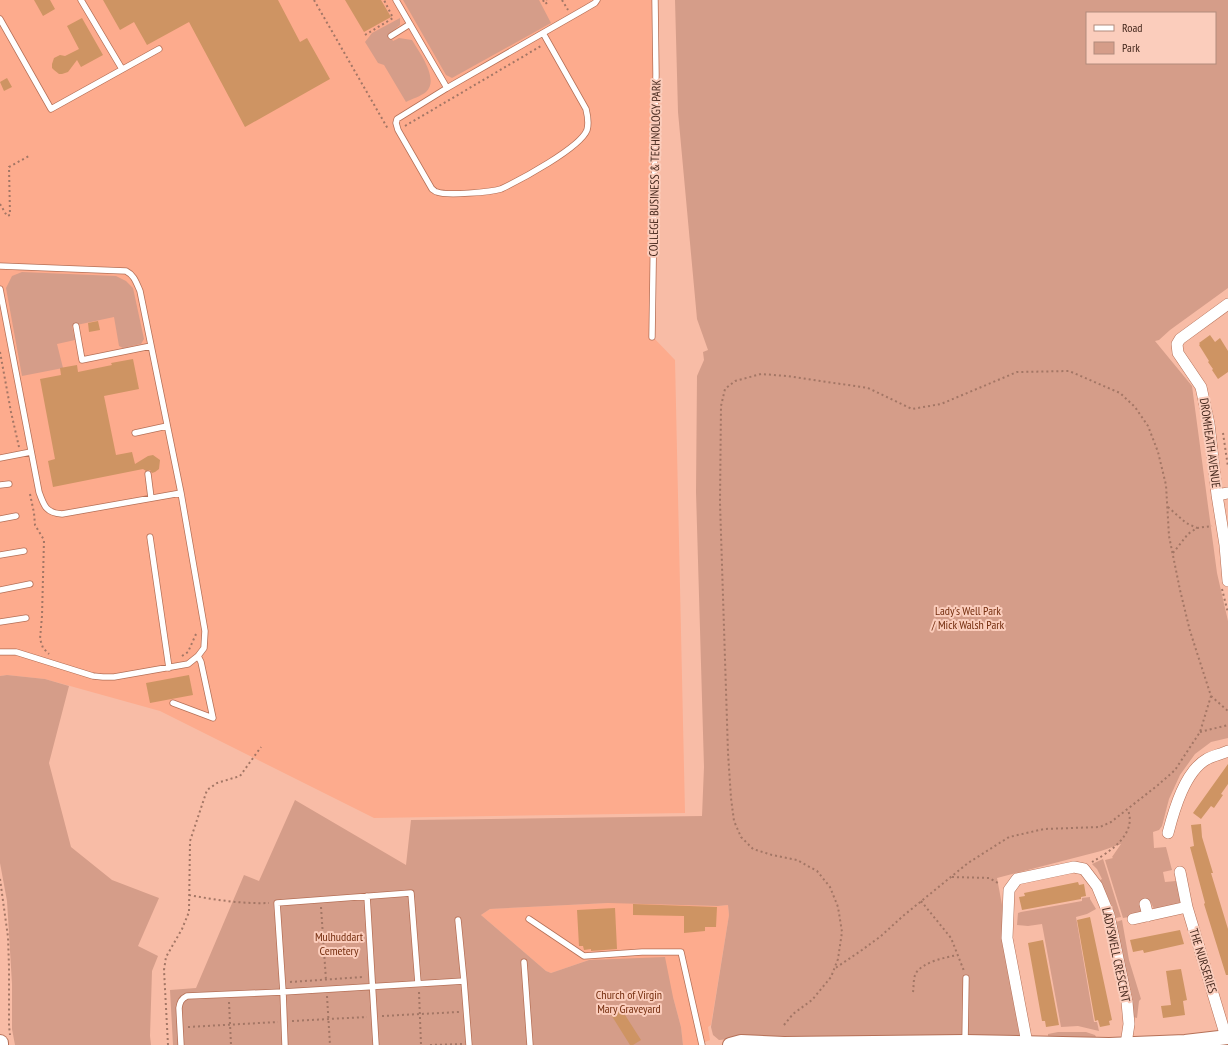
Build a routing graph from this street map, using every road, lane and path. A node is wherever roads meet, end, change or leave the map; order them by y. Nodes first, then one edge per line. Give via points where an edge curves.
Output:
1 (81, 0) edge
2 (314, 0) edge
3 (384, 0) edge
4 (396, 0) edge
5 (542, 0) edge
6 (547, 0) edge
7 (562, 0) edge
8 (597, 0) edge
9 (655, 0) edge
10 (572, 17) junction
11 (0, 19) edge
12 (410, 24) junction
13 (543, 33) junction
14 (365, 35) dead end
15 (391, 36) dead end
16 (548, 42) junction
17 (160, 49) dead end
18 (122, 69) junction
19 (447, 88) junction
20 (398, 130) junction
21 (29, 156) dead end
22 (0, 204) edge
23 (0, 266) edge
24 (0, 289) edge
25 (1228, 304) edge
26 (76, 326) dead end
27 (652, 337) dead end
28 (151, 346) junction
29 (0, 352) edge
30 (167, 426) junction
31 (135, 433) dead end
32 (1223, 433) dead end
33 (31, 452) junction
34 (20, 454) junction
35 (0, 458) edge
36 (1228, 467) edge
37 (148, 474) dead end
38 (9, 484) dead end
39 (0, 486) edge
40 (30, 490) dead end
41 (181, 493) junction
42 (1228, 493) edge
43 (1217, 495) junction
44 (151, 498) junction
45 (1168, 507) junction
46 (16, 516) dead end
47 (0, 519) edge
48 (1213, 526) dead end
49 (1197, 528) junction
50 (150, 537) dead end
51 (24, 551) dead end
52 (1173, 553) junction
53 (0, 555) edge
54 (1228, 581) edge
55 (30, 584) dead end
56 (0, 590) edge
57 (26, 618) dead end
58 (0, 622) edge
59 (204, 631) junction
60 (0, 652) edge
61 (50, 655) dead end
62 (198, 656) junction
63 (168, 661) junction
64 (169, 668) junction
65 (1211, 696) junction
66 (173, 703) dead end
67 (1228, 711) edge
68 (1228, 725) edge
69 (1200, 732) junction
70 (261, 747) dead end
71 (1228, 751) edge
72 (1128, 810) junction
73 (1168, 833) dead end
74 (1089, 864) dead end
75 (1180, 872) dead end
76 (951, 877) junction
77 (0, 879) edge
78 (1009, 890) junction
79 (189, 895) junction
80 (367, 896) junction
81 (321, 900) junction
82 (921, 901) junction
83 (277, 903) junction
84 (1145, 904) dead end
85 (1187, 907) junction
86 (1148, 916) junction
87 (529, 919) dead end
88 (1133, 919) dead end
89 (458, 920) dead end
90 (958, 955) junction
91 (524, 962) dead end
92 (834, 969) junction
93 (373, 977) junction
94 (966, 978) joint
95 (326, 980) junction
96 (464, 981) junction
97 (282, 982) junction
98 (418, 984) junction
99 (373, 986) junction
100 (326, 989) junction
101 (283, 992) junction
102 (913, 992) dead end
103 (228, 994) junction
104 (466, 1011) junction
105 (420, 1014) junction
106 (375, 1016) junction
107 (328, 1019) junction
108 (284, 1022) junction
109 (230, 1025) junction
110 (784, 1025) dead end
111 (180, 1028) junction
112 (1227, 1037) edge
113 (4, 1042) edge
114 (965, 1042) junction
115 (1027, 1043) junction
116 (469, 1044) edge
117 (1126, 1044) edge
118 (168, 1045) edge
119 (181, 1045) edge
120 (231, 1045) edge
121 (285, 1045) edge
122 (330, 1045) edge
123 (376, 1045) edge
124 (421, 1045) edge
125 (430, 1045) edge
126 (530, 1045) edge
127 (702, 1045) edge
128 (730, 1045) edge

1 - 18 lane
2 - 20 path via 391,134
3 - 14 path via 393,18
4 - 12 lane
5 - 6 path via 545,4
7 - 10 path
8 - 10 lane
9 - 27 lane, COLLEGE BUSINESS & TECHNOLOGY PARK
10 - 13 lane
11 - 18 lane via 51,110
12 - 15 lane
12 - 19 lane
13 - 16 lane
13 - 19 lane
16 - 20 path
16 - 20 lane via 586,109 589,120 586,131 569,150 501,189 443,193 432,189
17 - 18 lane
19 - 20 lane via 397,119
21 - 22 path via 8,167 10,215 7,216
23 - 28 lane via 126,271 132,274 140,291
24 - 33 lane
25 - 43 street, DROMHEATH AVENUE via 1180,339 1177,348 1201,387 1209,424
26 - 28 lane via 82,360
28 - 30 lane
29 - 34 path
30 - 31 lane
30 - 41 lane
32 - 36 path
33 - 34 lane
33 - 44 lane via 39,492 47,510 54,513 62,514
34 - 35 lane
37 - 44 lane
38 - 39 lane
40 - 61 path via 35,525 44,540 40,639
41 - 44 lane
41 - 59 lane
42 - 43 street, DROMHEATH AVENUE
43 - 54 street, DROMHEATH AVENUE
45 - 49 path via 1186,523
45 - 52 path via 1169,536
45 - 92 path via 1158,452 1148,426 1135,407 1120,393 1069,371 1017,372 941,404 912,409 868,388 787,376 761,374 735,380 725,389 721,406 720,504 728,752 734,821 741,837 753,849 797,860 817,871 830,887 838,907 842,932
46 - 47 lane
48 - 49 path
49 - 52 path via 1188,534
50 - 63 lane
51 - 53 lane
52 - 65 path via 1190,632
55 - 56 lane
57 - 58 lane
59 - 62 lane via 204,648
59 - 63 path via 196,634 188,652 177,660
60 - 64 lane via 16,652 103,678
62 - 64 lane via 188,664
62 - 66 lane via 213,718
63 - 64 lane
65 - 67 path
65 - 69 path
68 - 69 path
69 - 72 path via 1172,773
70 - 79 path via 240,776 217,783 207,790 190,841
71 - 73 street via 1206,760 1192,774 1182,791
72 - 74 path via 1129,820 1123,837 1108,852
72 - 76 path via 1100,827 1044,829 1009,838 968,863
75 - 85 street, THE NURSERIES
76 - 78 path via 990,878
76 - 82 path
77 - 113 path via 8,937 9,1026
78 - 115 street via 1007,938
78 - 117 street, LADYSWELL CRESCENT via 1017,879 1074,867 1084,869 1110,915 1127,1002 1129,1024
79 - 83 path via 225,901
79 - 118 path via 189,912 166,957 164,970
80 - 81 lane
80 - 93 lane
80 - 98 lane via 411,893
81 - 83 lane
81 - 95 path
82 - 90 path via 951,938
82 - 92 path via 862,950
83 - 97 lane
84 - 86 street
85 - 86 street
85 - 112 street, THE NURSERIES
86 - 88 street
87 - 127 lane via 584,956 681,952
89 - 96 lane
90 - 94 path
90 - 102 path via 945,957 920,969 915,975
91 - 126 lane
92 - 110 path via 831,977 812,1000 793,1014
93 - 95 path
93 - 99 lane
94 - 114 lane
95 - 97 path
96 - 98 lane
96 - 104 lane
97 - 101 lane
98 - 99 lane
98 - 105 path
99 - 100 lane
99 - 106 lane
100 - 101 lane
100 - 107 path
101 - 103 lane
101 - 108 lane
103 - 109 path
103 - 111 lane via 182,998 179,1008
104 - 105 path
104 - 116 lane
105 - 106 path
105 - 124 path
106 - 107 path
106 - 123 lane
107 - 108 path
107 - 122 path
108 - 109 path
108 - 121 lane
109 - 111 path
109 - 120 path
111 - 119 lane
112 - 117 street via 1185,1042
114 - 115 street
114 - 128 street via 741,1042
115 - 117 street
116 - 125 path

